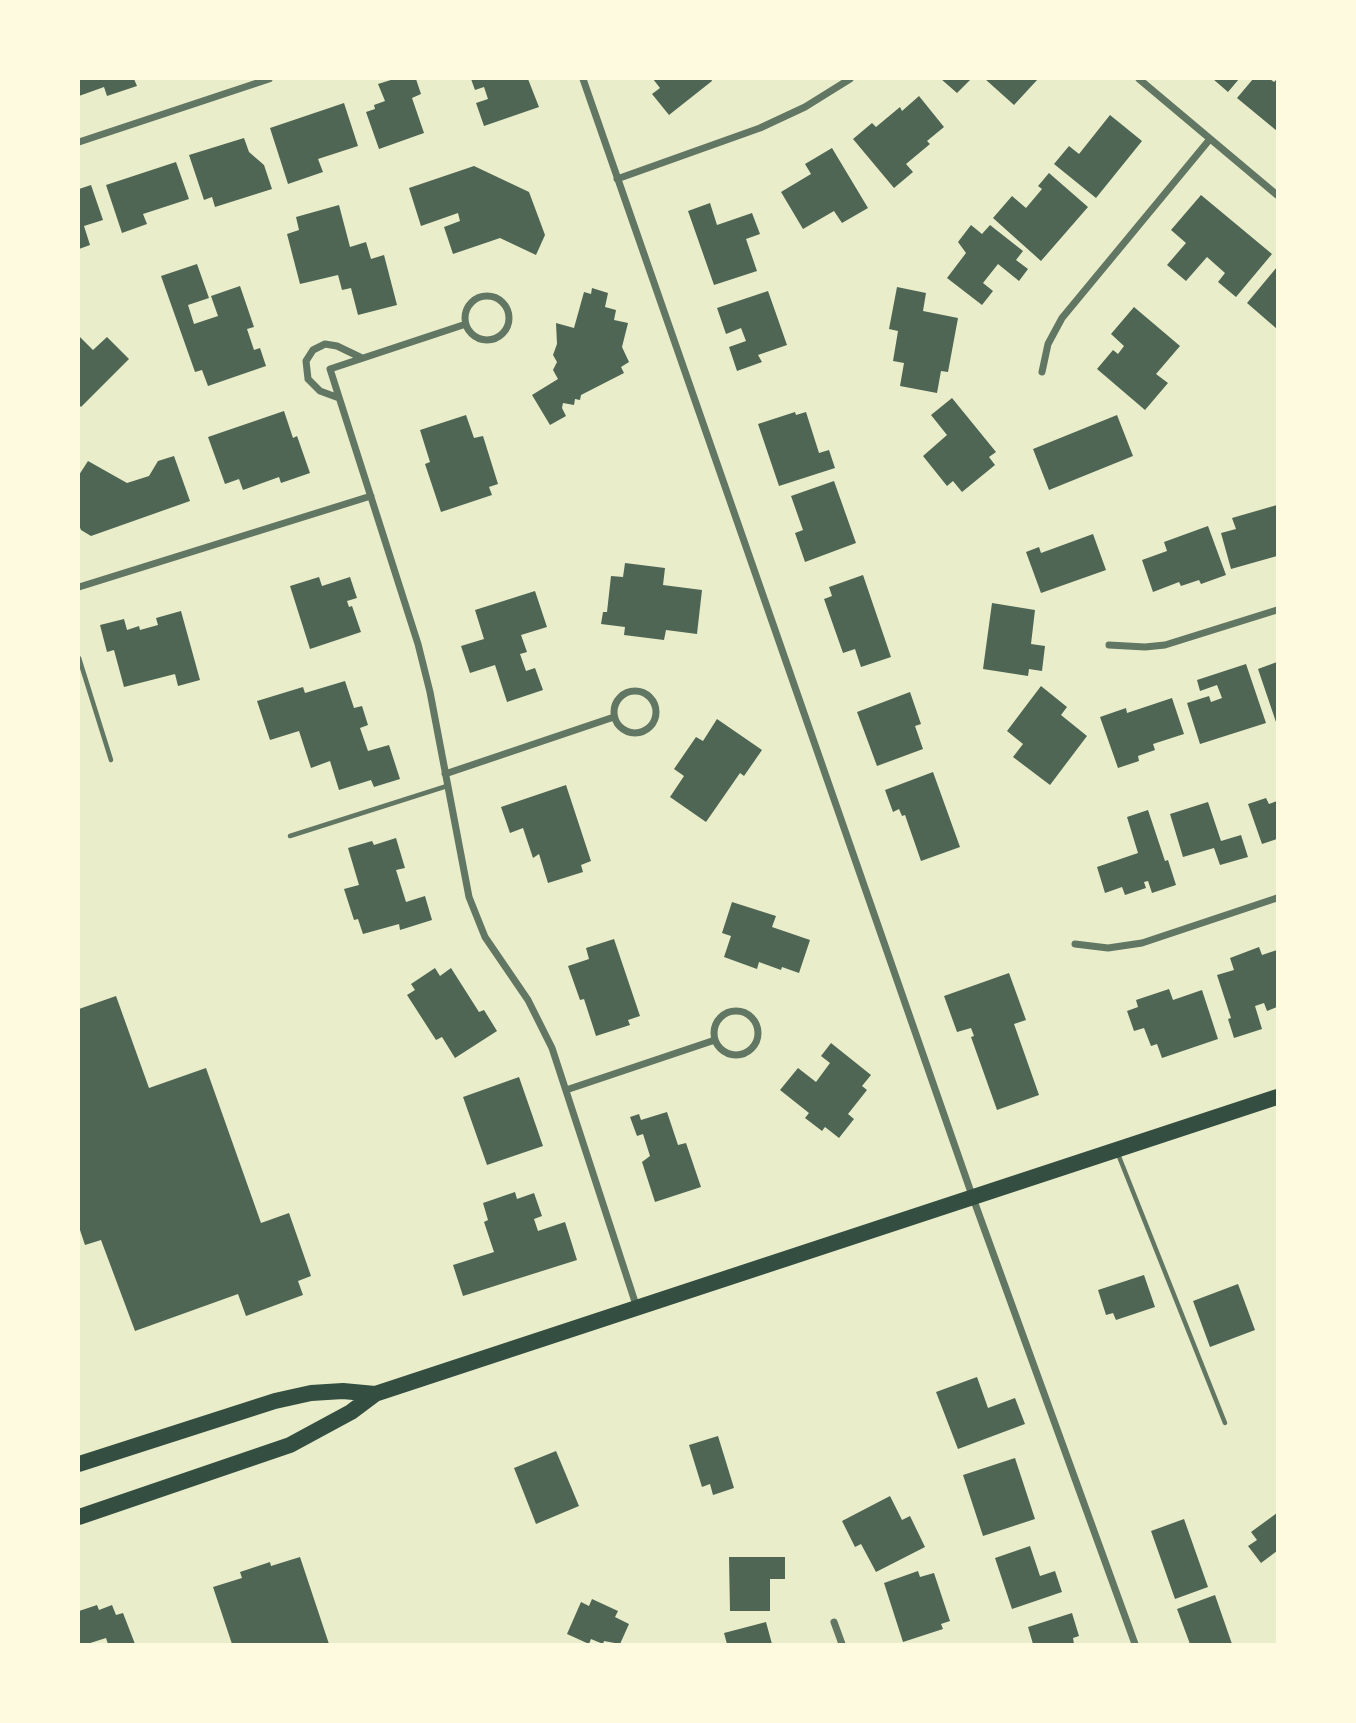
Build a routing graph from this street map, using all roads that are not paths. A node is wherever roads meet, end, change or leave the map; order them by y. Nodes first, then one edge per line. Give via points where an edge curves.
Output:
1 (269, 79) edge
2 (583, 79) edge
3 (850, 79) edge
4 (1139, 79) edge
5 (1210, 139) junction
6 (79, 142) edge
7 (617, 179) junction
8 (1277, 195) edge
9 (466, 324) junction
10 (362, 358) junction
11 (1042, 372) dead end
12 (339, 398) junction
13 (371, 496) junction
14 (79, 587) edge
15 (1277, 610) edge
16 (1109, 645) dead end
17 (79, 658) edge
18 (614, 718) junction
19 (111, 760) dead end
20 (445, 774) junction
21 (447, 786) junction
22 (290, 836) dead end
23 (1277, 898) edge
24 (1075, 944) dead end
25 (715, 1040) junction
26 (566, 1090) junction
27 (1277, 1097) edge
28 (1116, 1150) junction
29 (973, 1198) junction
30 (638, 1309) junction
31 (375, 1394) junction
32 (1226, 1423) dead end
33 (79, 1464) edge
34 (79, 1517) edge
35 (834, 1622) dead end
36 (842, 1644) edge
37 (1135, 1644) edge

1 - 6 street
2 - 7 street
3 - 7 street via 760,128
4 - 5 street
5 - 8 street
5 - 11 street via 1062,318 1048,344
7 - 29 street
9 - 9 street via 480,339 494,340 505,332 509,312 500,299 478,297 467,308
9 - 10 street
10 - 12 street via 330,369
10 - 12 street via 325,344 313,350 306,361 308,379 320,391
12 - 13 street
13 - 14 street
13 - 20 street via 418,643
15 - 16 street via 1165,645
17 - 19 lane
18 - 18 street via 627,732 640,732 651,725 655,706 646,694 625,692 615,703
18 - 20 street
20 - 21 street
21 - 22 lane
21 - 26 street via 477,918 538,1017
23 - 24 street via 1125,947
25 - 25 street via 725,1052 739,1055 752,1048 757,1027 743,1013 729,1013 718,1021
25 - 26 street
26 - 30 street
27 - 28 main road
28 - 29 main road
28 - 32 lane
29 - 30 main road
29 - 37 street
30 - 31 main road
31 - 33 main road via 343,1391 275,1401
31 - 34 main road via 290,1445
35 - 36 street

